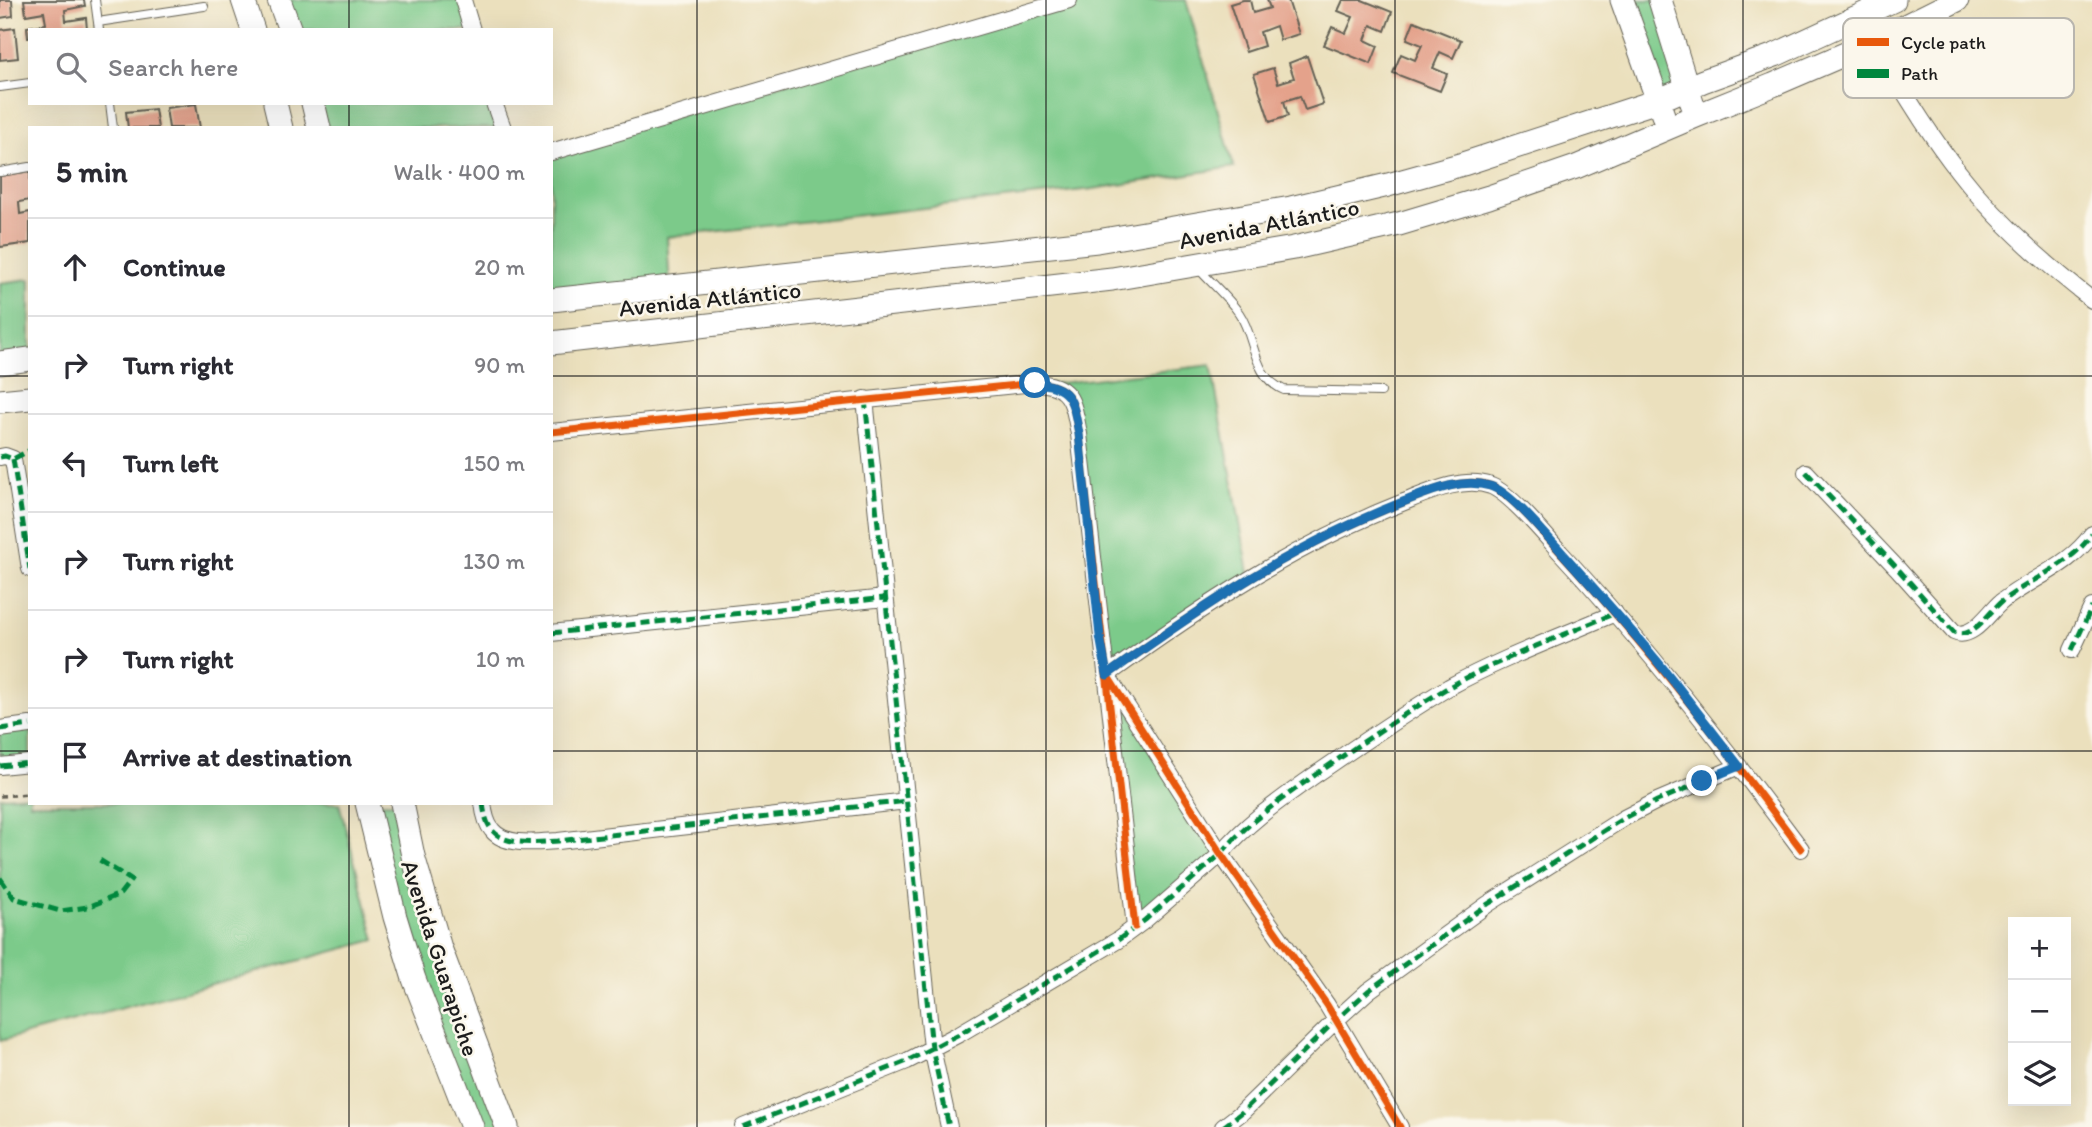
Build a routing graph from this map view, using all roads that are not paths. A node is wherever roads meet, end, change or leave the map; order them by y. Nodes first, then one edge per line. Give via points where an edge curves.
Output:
1 (95, 0) edge
2 (243, 0) edge
3 (279, 0) edge
4 (463, 0) edge
5 (1069, 0) edge
6 (1622, 0) edge
7 (1660, 0) edge
8 (1894, 0) edge
9 (1957, 0) edge
10 (204, 6) dead end
11 (1855, 18) edge
12 (1921, 18) edge
13 (1843, 24) edge
14 (99, 26) edge
15 (252, 28) edge
16 (289, 28) edge
17 (471, 28) edge
18 (1843, 55) edge
19 (28, 83) edge
20 (0, 87) edge
21 (1688, 89) junction
22 (1910, 98) edge
23 (1657, 101) junction
24 (110, 105) edge
25 (275, 105) edge
26 (313, 105) edge
27 (495, 105) edge
28 (1696, 116) junction
29 (113, 126) edge
30 (281, 126) edge
31 (319, 126) edge
32 (502, 126) edge
33 (1668, 128) junction
34 (553, 151) edge
35 (28, 167) edge
36 (0, 172) edge
37 (1196, 266) junction
38 (553, 300) edge
39 (2092, 300) edge
40 (553, 343) edge
41 (28, 359) edge
42 (0, 363) edge
43 (1381, 392) dead end
44 (28, 398) edge
45 (865, 399) junction
46 (0, 401) edge
47 (553, 432) edge
48 (0, 457) edge
49 (1806, 472) dead end
50 (2092, 534) edge
51 (27, 535) edge
52 (885, 598) junction
53 (2092, 607) edge
54 (1615, 613) junction
55 (553, 633) edge
56 (2073, 650) dead end
57 (1107, 675) junction
58 (28, 725) edge
59 (0, 729) edge
60 (28, 762) edge
61 (0, 766) edge
62 (1739, 766) junction
63 (906, 801) junction
64 (367, 805) edge
65 (402, 805) edge
66 (483, 805) edge
67 (1801, 849) dead end
68 (1221, 854) junction
69 (1135, 928) junction
70 (1336, 1020) junction
71 (932, 1048) junction
72 (472, 1127) edge
73 (507, 1127) edge
74 (743, 1127) edge
75 (949, 1127) edge
76 (1223, 1127) edge
77 (1400, 1127) edge

1 - 14 lane
2 - 15 main road
3 - 16 main road
4 - 17 street
5 - 34 street
6 - 23 main road
7 - 21 main road
8 - 11 main road, Avenida Atlántico
9 - 12 main road, Avenida Atlántico
10 - 14 lane
13 - 21 main road, Avenida Atlántico
18 - 28 main road, Avenida Atlántico
19 - 20 lane
21 - 23 main road, Avenida Atlántico
21 - 28 main road
22 - 39 street via 1958,171 2016,234
23 - 33 main road
23 - 38 main road, Avenida Atlántico via 1388,186 1205,224 1097,241
24 - 29 lane
25 - 30 main road
26 - 31 main road
27 - 32 street
28 - 33 main road, Avenida Atlántico
33 - 37 main road, Avenida Atlántico via 1576,167 1412,220
35 - 36 lane
37 - 40 main road, Avenida Atlántico via 1025,290
37 - 43 lane via 1240,314 1259,368 1272,385 1284,390
41 - 42 main road
44 - 46 main road
45 - 47 street
45 - 52 street
45 - 57 street via 1035,383 1061,388 1069,397 1079,434
48 - 51 street via 13,459
49 - 50 street via 1959,635 1972,630 2000,602 2076,554
52 - 55 street
52 - 63 street
53 - 56 street
54 - 57 street via 1501,493 1491,486 1448,486 1327,535 1232,589
54 - 62 street
54 - 68 street via 1450,687 1297,788
57 - 68 street
57 - 69 street
58 - 59 street
60 - 61 street
62 - 67 street
62 - 70 street via 1624,818 1546,866 1368,991
63 - 66 street via 532,842 499,837 491,829
63 - 71 street
64 - 72 main road, Avenida Guarapiche via 414,979
65 - 73 main road, Avenida Guarapiche via 440,948
68 - 69 street
68 - 70 street
69 - 71 street
70 - 76 street
70 - 77 street
71 - 74 street
71 - 75 street

